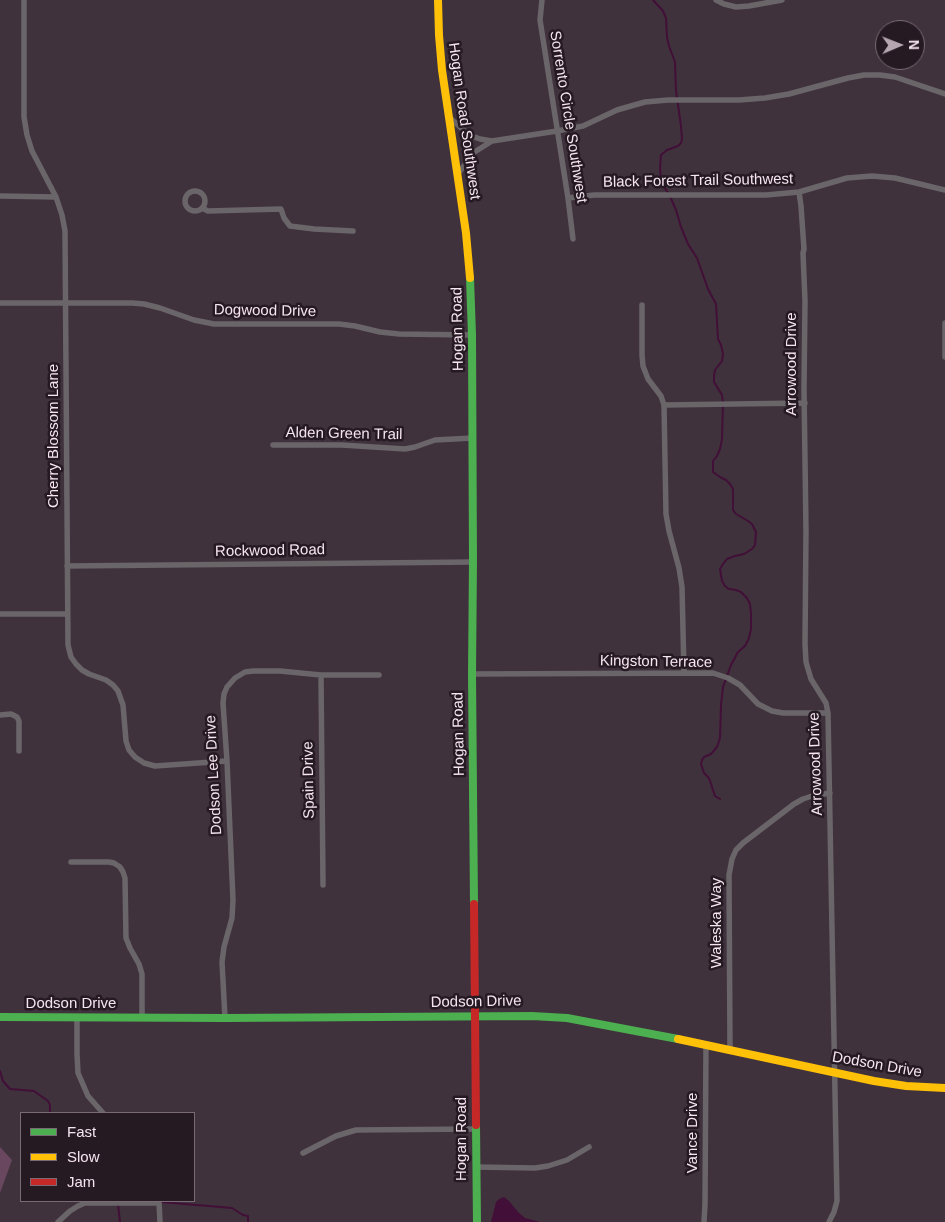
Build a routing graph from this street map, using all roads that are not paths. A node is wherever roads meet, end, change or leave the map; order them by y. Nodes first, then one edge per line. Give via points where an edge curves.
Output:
1 (24, 0) edge
2 (438, 0) edge
3 (542, 0) edge
4 (716, 0) edge
5 (782, 0) edge
6 (945, 94) edge
7 (449, 117) junction
8 (557, 131) junction
9 (492, 141) junction
10 (458, 174) junction
11 (945, 190) edge
12 (799, 192) junction
13 (0, 196) edge
14 (56, 197) junction
15 (568, 198) junction
16 (202, 208) dead end
17 (353, 232) dead end
18 (573, 238) dead end
19 (467, 246) joint
20 (0, 303) edge
21 (66, 303) junction
22 (642, 306) dead end
23 (945, 323) edge
24 (472, 335) junction
25 (945, 357) edge
26 (805, 403) junction
27 (664, 405) junction
28 (473, 438) junction
29 (273, 445) dead end
30 (473, 562) junction
31 (67, 566) junction
32 (0, 614) edge
33 (67, 614) junction
34 (684, 673) junction
35 (472, 674) junction
36 (321, 675) junction
37 (379, 675) dead end
38 (828, 714) junction
39 (0, 715) edge
40 (18, 750) dead end
41 (227, 762) junction
42 (830, 793) junction
43 (71, 862) dead end
44 (323, 884) dead end
45 (475, 1016) junction
46 (0, 1017) edge
47 (77, 1017) junction
48 (142, 1018) junction
49 (225, 1018) junction
50 (706, 1044) junction
51 (730, 1049) junction
52 (835, 1072) junction
53 (945, 1088) edge
54 (102, 1112) edge
55 (476, 1129) junction
56 (590, 1147) dead end
57 (303, 1153) dead end
58 (476, 1167) junction
59 (159, 1202) edge
60 (58, 1222) edge
61 (160, 1222) edge
62 (477, 1222) edge
63 (704, 1222) edge
64 (829, 1222) edge

1 - 14 street, Cherry Blossom Lane via 24,117 32,151
2 - 7 street, Hogan Road Southwest via 442,70
3 - 8 street, Sorrento Circle Southwest via 540,20
4 - 5 street via 736,6
6 - 8 street via 895,77 864,75 766,98 645,102 617,110 583,126
7 - 9 street via 469,135
7 - 10 street, Hogan Road Southwest
8 - 9 street
8 - 15 street, Sorrento Circle Southwest
9 - 10 street via 473,152
10 - 19 street, Hogan Road Southwest
11 - 12 street, Black Forest Trail Southwest via 872,176 847,178
12 - 15 street, Black Forest Trail Southwest
12 - 26 street, Arrowood Drive via 804,235
13 - 14 street
14 - 21 street, Cherry Blossom Lane via 65,231
15 - 18 street, Sorrento Circle Southwest
16 - 17 street via 281,209 290,226
19 - 24 street, Hogan Road
20 - 21 street, Dogwood Drive
21 - 24 street, Dogwood Drive via 144,304 214,324 339,324 399,334
21 - 31 street, Cherry Blossom Lane
22 - 27 street via 643,366
23 - 25 street
24 - 28 street, Hogan Road
26 - 27 street
26 - 38 street, Arrowood Drive via 806,662
27 - 34 street via 666,514 682,587
28 - 29 street, Alden Green Trail via 434,440 404,449
28 - 30 street, Hogan Road
30 - 31 street, Rockwood Road
30 - 35 street, Hogan Road
31 - 33 street, Cherry Blossom Lane
32 - 33 street
33 - 41 street, Cherry Blossom Lane via 71,657 82,670 106,680 118,691 123,705 126,741 135,757 155,766
34 - 35 street, Kingston Terrace
34 - 38 street, Kingston Terrace via 713,673 726,677 740,685 758,704 772,711
35 - 45 street, Hogan Road
36 - 37 street, Dodson Lee Drive
36 - 41 street, Dodson Lee Drive via 253,671 235,678 227,687 223,703
36 - 44 street, Spain Drive
38 - 42 street, Arrowood Drive
39 - 40 street via 17,717
41 - 49 street, Dodson Lee Drive via 234,900 222,962
42 - 51 street, Waleska Way via 794,804 743,843 732,860 729,875
42 - 52 street, Arrowood Drive
43 - 48 street via 109,862 123,872 126,938 142,974
45 - 49 street, Dodson Drive
45 - 50 street, Dodson Drive via 567,1018
45 - 55 street, Hogan Road
46 - 47 street, Dodson Drive
47 - 48 street, Dodson Drive
47 - 54 street via 78,1073 88,1096
48 - 49 street, Dodson Drive
50 - 51 street, Dodson Drive
50 - 63 street, Vance Drive
51 - 52 street, Dodson Drive
52 - 53 street, Dodson Drive via 906,1086
52 - 64 street, Arrowood Drive via 837,1202
55 - 57 street via 356,1130
55 - 58 street, Hogan Road
56 - 58 street via 548,1166
58 - 62 street, Hogan Road
59 - 60 street via 85,1203
59 - 61 street

